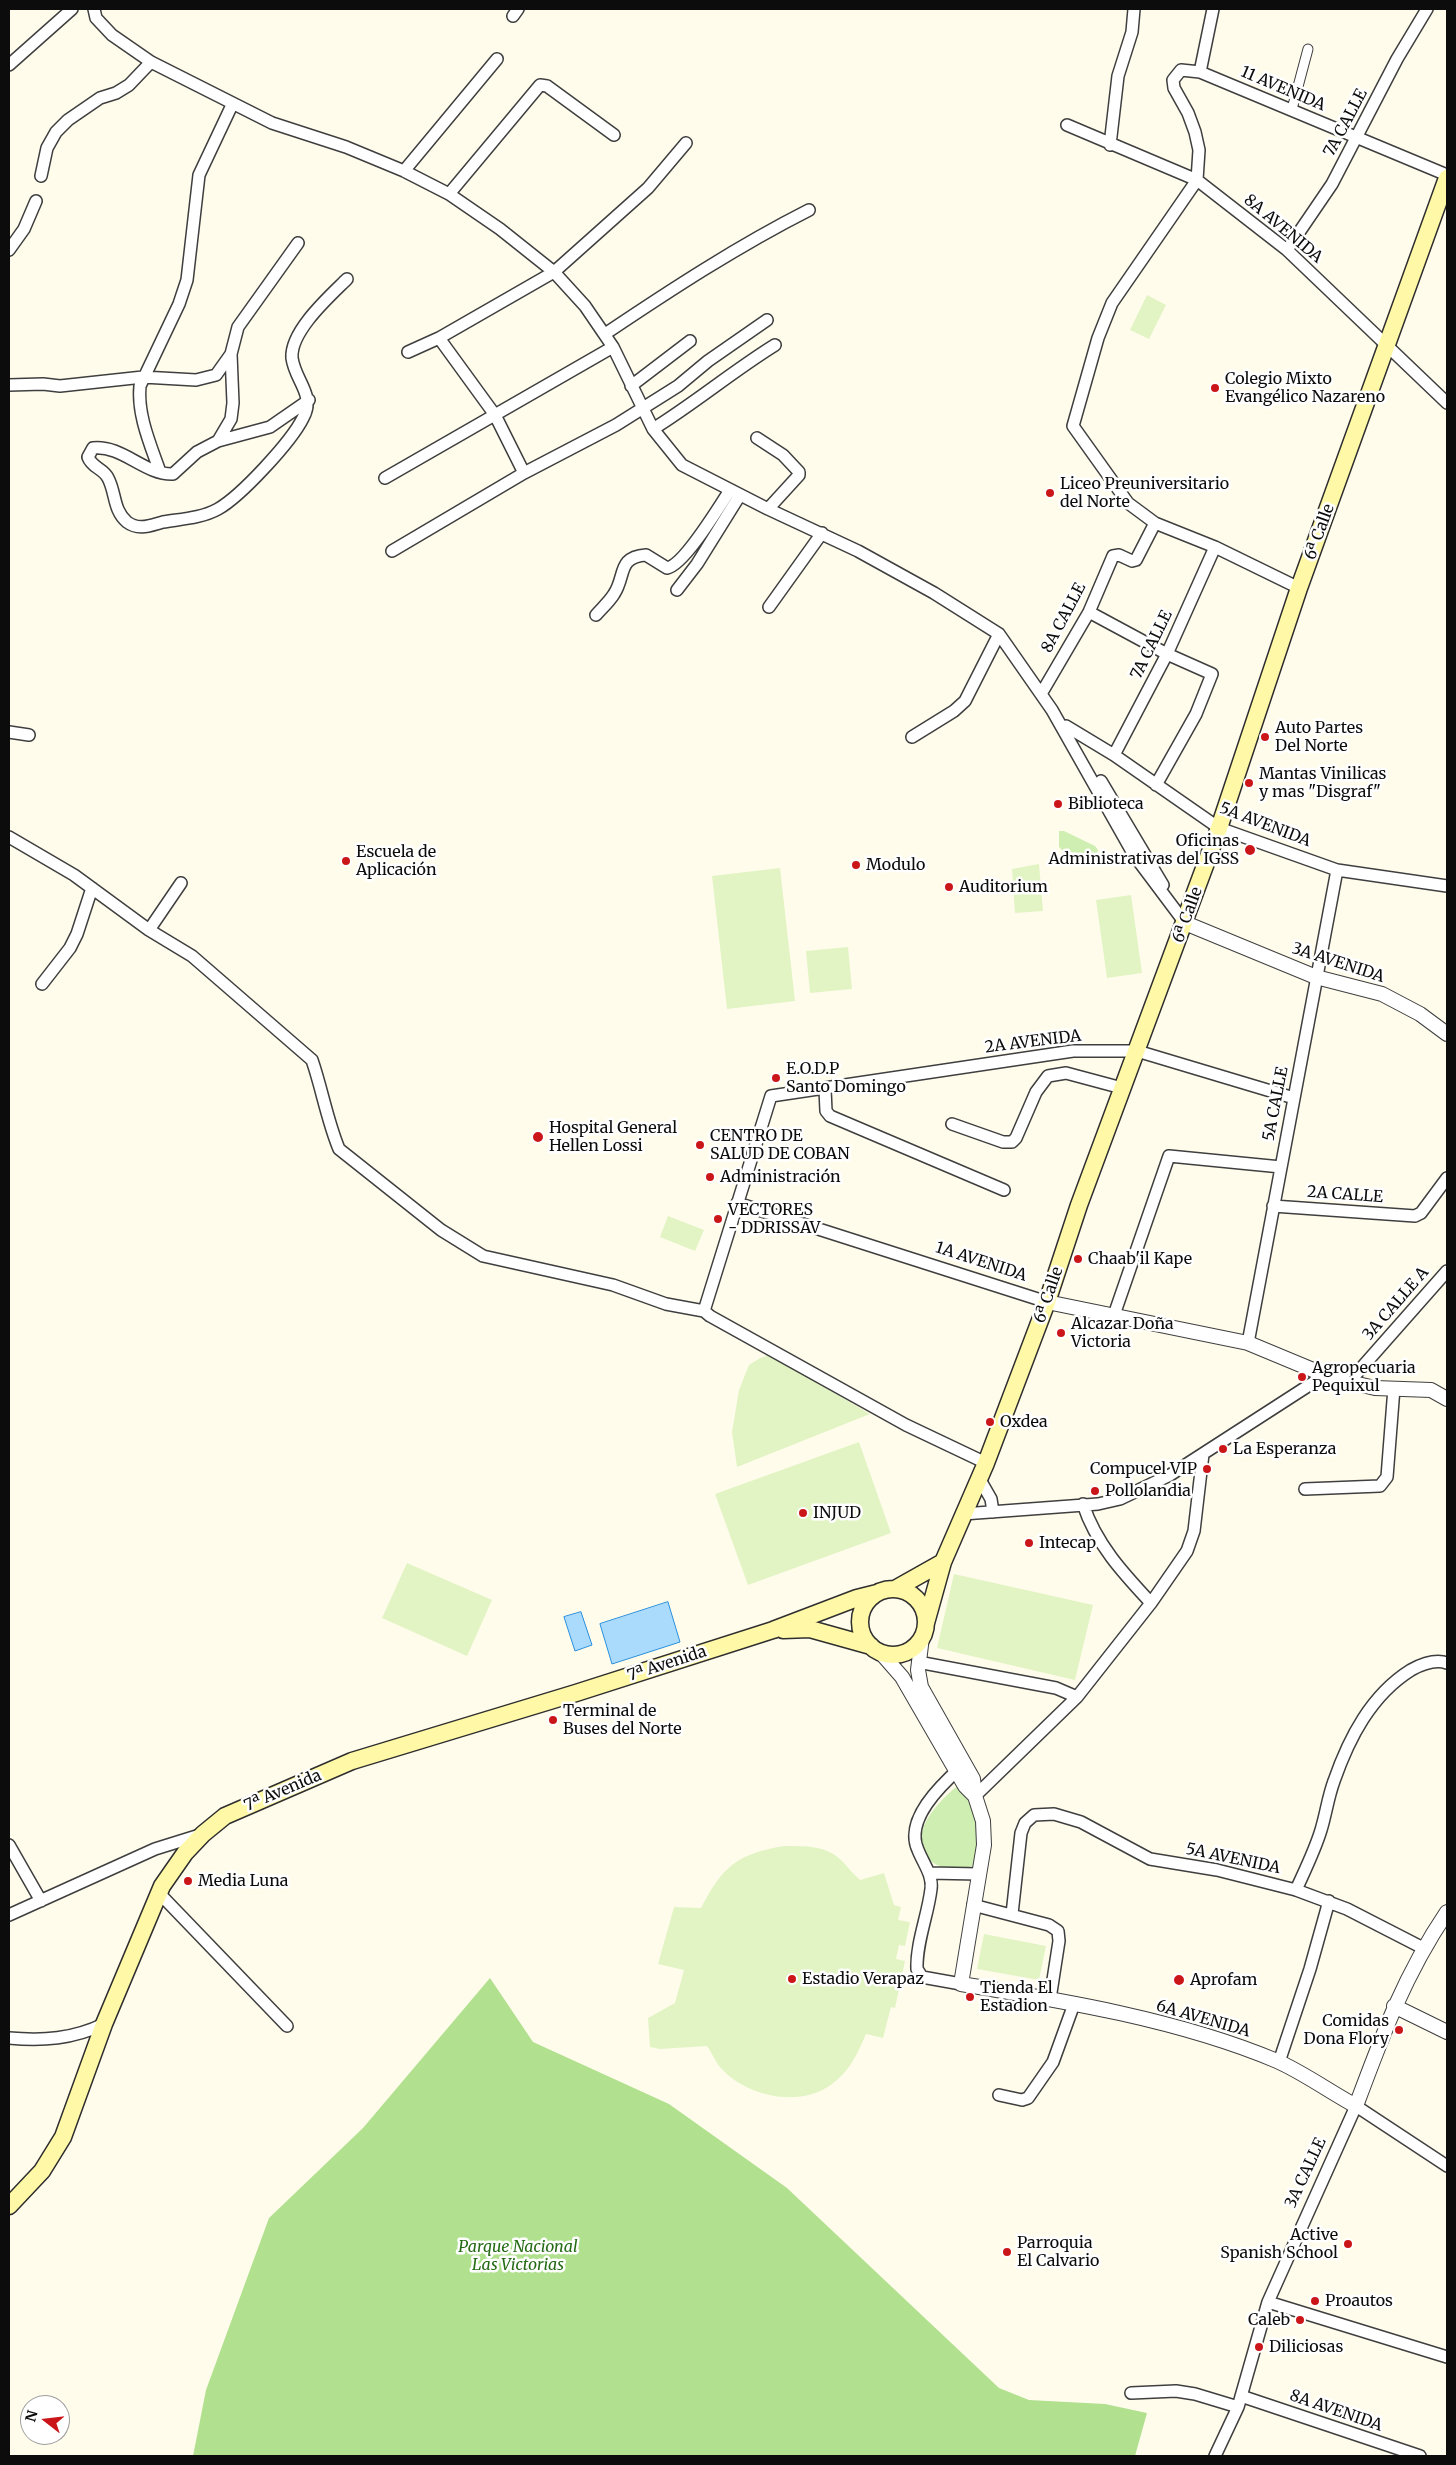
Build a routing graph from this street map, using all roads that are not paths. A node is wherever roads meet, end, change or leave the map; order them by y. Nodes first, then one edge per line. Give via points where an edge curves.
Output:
1 (72, 9) edge
2 (94, 9) edge
3 (1134, 9) edge
4 (1213, 9) edge
5 (1427, 9) edge
6 (1308, 49) dead end
7 (497, 59) dead end
8 (151, 62) junction
9 (9, 65) edge
10 (1195, 71) junction
11 (232, 105) junction
12 (1292, 109) junction
13 (1068, 125) dead end
14 (614, 136) dead end
15 (1356, 139) junction
16 (686, 143) dead end
17 (1110, 145) junction
18 (404, 171) junction
19 (41, 176) dead end
20 (1447, 176) edge
21 (1198, 180) junction
22 (449, 194) junction
23 (36, 201) dead end
24 (810, 210) dead end
25 (298, 244) dead end
26 (9, 250) edge
27 (1287, 250) junction
28 (554, 272) junction
29 (347, 279) dead end
30 (767, 320) dead end
31 (605, 334) junction
32 (439, 338) junction
33 (690, 341) dead end
34 (775, 345) dead end
35 (613, 347) junction
36 (1387, 347) junction
37 (408, 352) dead end
38 (230, 354) junction
39 (144, 377) junction
40 (9, 385) edge
41 (631, 386) junction
42 (309, 400) junction
43 (1447, 403) edge
44 (643, 408) junction
45 (495, 415) junction
46 (653, 429) junction
47 (757, 438) dead end
48 (218, 441) junction
49 (160, 472) junction
50 (524, 473) junction
51 (384, 478) dead end
52 (735, 493) junction
53 (768, 510) junction
54 (1155, 523) junction
55 (822, 533) junction
56 (1215, 547) junction
57 (392, 551) dead end
58 (1299, 588) junction
59 (678, 590) dead end
60 (769, 607) dead end
61 (1089, 612) junction
62 (596, 615) dead end
63 (999, 634) junction
64 (1167, 654) junction
65 (1041, 694) junction
66 (1052, 710) junction
67 (1066, 726) junction
68 (9, 732) edge
69 (29, 735) dead end
70 (912, 737) dead end
71 (1114, 755) junction
72 (1156, 785) junction
73 (1219, 828) junction
74 (9, 837) edge
75 (1337, 870) junction
76 (181, 883) dead end
77 (1447, 886) edge
78 (92, 888) junction
79 (1185, 924) junction
80 (149, 930) junction
81 (1316, 977) junction
82 (42, 984) dead end
83 (1447, 1034) edge
84 (1137, 1051) junction
85 (1122, 1088) junction
86 (825, 1089) junction
87 (1294, 1098) junction
88 (952, 1124) dead end
89 (1281, 1167) junction
90 (1447, 1178) edge
91 (1004, 1190) dead end
92 (737, 1203) junction
93 (1273, 1206) junction
94 (1447, 1271) edge
95 (1047, 1302) junction
96 (704, 1310) junction
97 (1114, 1314) junction
98 (1248, 1343) junction
99 (1326, 1375) junction
100 (1349, 1382) junction
101 (1394, 1388) junction
102 (1447, 1400) edge
103 (1203, 1454) junction
104 (983, 1470) junction
105 (1306, 1489) dead end
106 (1083, 1504) junction
107 (993, 1512) junction
108 (963, 1514) junction
109 (943, 1562) junction
110 (895, 1589) junction
111 (877, 1593) junction
112 (1151, 1603) junction
113 (773, 1630) junction
114 (924, 1630) junction
115 (876, 1650) junction
116 (918, 1662) junction
117 (1447, 1663) edge
118 (1077, 1697) junction
119 (960, 1768) junction
120 (975, 1796) junction
121 (203, 1834) junction
122 (9, 1845) edge
123 (929, 1873) junction
124 (979, 1874) junction
125 (1296, 1890) junction
126 (159, 1893) junction
127 (41, 1901) junction
128 (1329, 1901) junction
129 (973, 1905) junction
130 (1447, 1912) edge
131 (1012, 1914) junction
132 (9, 1915) edge
133 (1423, 1948) junction
134 (961, 1984) junction
135 (1050, 1998) junction
136 (1074, 2004) junction
137 (1394, 2006) junction
138 (104, 2024) junction
139 (287, 2026) dead end
140 (1447, 2032) edge
141 (9, 2038) edge
142 (1279, 2062) junction
143 (999, 2095) dead end
144 (1356, 2106) junction
145 (1447, 2166) edge
146 (9, 2206) edge
147 (1268, 2302) junction
148 (1447, 2357) edge
149 (1131, 2393) dead end
150 (1242, 2396) junction
151 (1238, 2408) junction
152 (1215, 2456) edge
153 (1420, 2456) edge

1 - 9 street
2 - 8 street via 96,18 112,35
3 - 17 street via 1132,32 1118,76
4 - 10 street
5 - 15 street, 7A CALLE
6 - 12 street
7 - 18 street
8 - 11 street
8 - 19 street via 129,85 116,94 100,98 56,132 47,148
10 - 12 street, 11 AVENIDA
10 - 21 street via 1181,70 1173,80 1195,132 1199,150
11 - 18 street
11 - 39 street via 199,175 187,280
12 - 15 street, 11 AVENIDA
13 - 17 street, 8A AVENIDA
14 - 22 street via 547,86 540,85
15 - 20 street, 11 AVENIDA
15 - 27 street, 7A CALLE via 1332,184
16 - 28 street via 648,188
17 - 21 street, 8A AVENIDA
18 - 22 street
20 - 36 main road, 6ª Calle
21 - 27 street, 8A AVENIDA
21 - 54 street via 1112,303 1098,338 1074,426 1128,503
22 - 28 street
23 - 26 street via 24,229
24 - 31 street via 675,287
25 - 38 street via 238,327
27 - 36 street, 8A AVENIDA
28 - 31 street
28 - 32 street
29 - 42 street via 296,337 292,357
30 - 44 street
31 - 35 street
32 - 37 street
32 - 45 street
33 - 41 street
34 - 46 street via 740,366
35 - 41 street
35 - 45 street
36 - 43 street, 8A AVENIDA
36 - 58 main road, 6ª Calle
38 - 39 street via 216,375 196,380
38 - 48 street via 231,418
39 - 40 street via 60,386
39 - 49 street via 138,398
41 - 44 street
42 - 48 street via 270,427
42 - 49 street via 295,431 269,460 235,496 205,514 141,528 128,522 116,508 108,477 91,465 88,457 93,448 103,447
44 - 46 street
44 - 50 street
45 - 50 street
45 - 51 street
46 - 52 street via 682,465
47 - 53 street via 783,455 800,472
48 - 49 street via 197,452 173,474
50 - 57 street
52 - 53 street
52 - 59 street via 697,564
52 - 62 street via 673,567 667,568 646,555 630,559 624,566 615,593
53 - 55 street
54 - 56 street
54 - 61 street, 8A CALLE via 1138,556 1132,561 1113,556
55 - 60 street
55 - 63 street via 934,593
56 - 58 street
56 - 64 street, 7A CALLE
58 - 73 main road, 6ª Calle
61 - 64 street
61 - 65 street, 8A CALLE
63 - 65 street
63 - 70 street via 964,701 954,711
64 - 71 street, 7A CALLE
64 - 72 street via 1211,672 1212,677 1196,714
65 - 66 street
66 - 67 street
66 - 79 street via 1134,855
67 - 71 street, 5A AVENIDA
67 - 79 street via 1146,853
68 - 69 street
71 - 72 street, 5A AVENIDA
72 - 73 street, 5A AVENIDA
73 - 75 street, 5A AVENIDA
73 - 79 main road, 6ª Calle
74 - 78 street
75 - 77 street, 5A AVENIDA
75 - 81 street, 5A CALLE
76 - 80 street
78 - 80 street
78 - 82 street via 70,948
79 - 81 street, 3A AVENIDA
79 - 84 main road, 6ª Calle
80 - 96 street via 192,956 312,1060 339,1149 441,1230 483,1256 613,1285 666,1304
81 - 83 street, 3A AVENIDA via 1382,994 1420,1014
81 - 87 street, 5A CALLE
84 - 85 main road, 6ª Calle
84 - 86 street, 2A AVENIDA via 1073,1050
84 - 87 street, 2A AVENIDA
85 - 88 street via 1066,1073 1048,1076 1036,1092 1012,1142 1003,1142
85 - 95 main road, 6ª Calle
86 - 91 street via 826,1112 830,1116
86 - 92 street, 2A AVENIDA via 771,1096
87 - 89 street, 5A CALLE
89 - 93 street, 5A CALLE
89 - 97 street via 1169,1156
90 - 93 street, 2A CALLE via 1421,1213 1415,1216
92 - 95 street, 1A AVENIDA
92 - 96 street
93 - 98 street, 5A CALLE
94 - 100 street, 3A CALLE A
95 - 97 street, 1A AVENIDA
95 - 104 main road, 6ª Calle
96 - 104 street
97 - 98 street, 1A AVENIDA
98 - 99 street, 1A AVENIDA
99 - 100 street, 1A AVENIDA
99 - 103 street
100 - 101 street, 1A AVENIDA via 1375,1388
101 - 102 street, 1A AVENIDA via 1432,1390
101 - 105 street via 1384,1483 1380,1486
103 - 106 street via 1170,1475 1120,1499
103 - 112 street via 1194,1531 1187,1551
104 - 107 street
104 - 108 main road, 6ª Calle
106 - 107 street
106 - 112 street via 1089,1522 1115,1565
107 - 108 street
108 - 109 main road, 6ª Calle
109 - 110 main road
109 - 114 main road, 6ª Calle
110 - 111 main road
110 - 114 main road via 917,1600 922,1607
111 - 113 main road, 7ª Avenida via 841,1603
111 - 115 main road via 863,1608 860,1618 864,1638
112 - 118 street
113 - 115 main road, 7ª Avenida via 810,1629
113 - 121 main road, 7ª Avenida via 576,1694 352,1761 225,1816
114 - 115 main road via 909,1651 900,1654
114 - 116 street
115 - 119 street via 902,1677
116 - 118 street via 1056,1688
116 - 119 street via 924,1695
117 - 125 street via 1433,1661 1397,1679 1381,1693 1366,1714 1333,1782 1321,1830
118 - 120 street
119 - 120 street via 974,1781
119 - 123 street via 927,1805 915,1826 916,1848
120 - 124 street via 984,1831
121 - 126 main road, 7ª Avenida via 172,1870
121 - 127 street via 156,1849
122 - 127 street
123 - 124 street
123 - 134 street, 6A AVENIDA via 931,1888 917,1965 922,1977
124 - 129 street
125 - 128 street, 5A AVENIDA
125 - 131 street, 5A AVENIDA via 1217,1870 1155,1860 1081,1822 1054,1814 1034,1815 1025,1823 1021,1833
126 - 138 main road, 7ª Avenida
126 - 139 street
127 - 132 street
128 - 133 street, 5A AVENIDA
128 - 142 street
129 - 131 street
129 - 134 street
130 - 133 street, 3A CALLE
131 - 135 street via 1058,1931 1060,1941
133 - 137 street, 3A CALLE
134 - 135 street, 6A AVENIDA
135 - 136 street, 6A AVENIDA
136 - 142 street, 6A AVENIDA via 1198,2033
136 - 143 street via 1053,2062 1028,2098 1022,2100
137 - 140 street
137 - 144 street, 3A CALLE
138 - 141 street via 71,2037
138 - 146 main road, 7ª Avenida via 55,2153
142 - 144 street, 6A AVENIDA
144 - 145 street, 6A AVENIDA
144 - 147 street, 3A CALLE
147 - 148 street
147 - 150 street, 3A CALLE
149 - 151 street via 1176,2391
150 - 151 street, 3A CALLE
150 - 153 street, 8A AVENIDA
151 - 152 street, 3A CALLE

